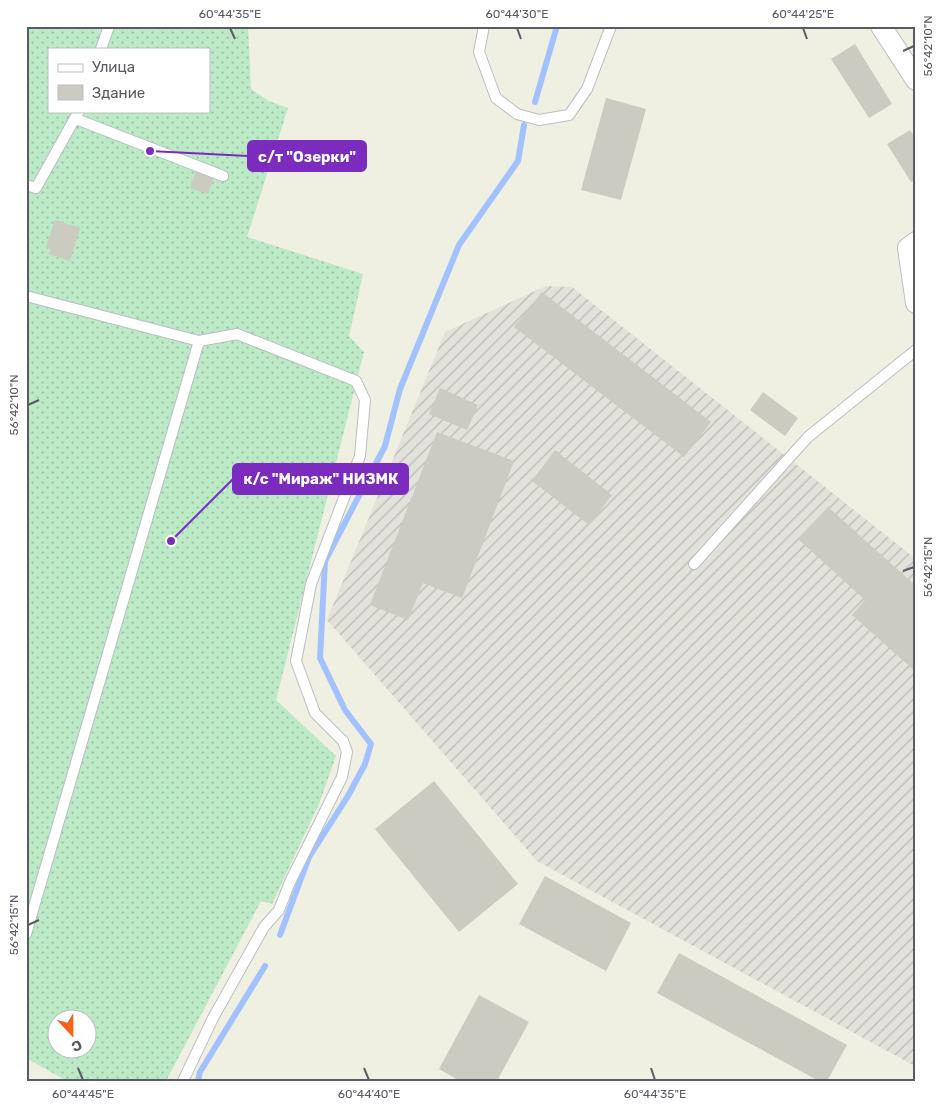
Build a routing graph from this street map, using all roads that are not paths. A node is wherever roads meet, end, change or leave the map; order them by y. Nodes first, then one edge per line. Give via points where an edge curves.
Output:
1 (109, 26) edge
2 (484, 26) edge
3 (611, 26) edge
4 (881, 26) edge
5 (101, 48) edge
6 (916, 80) edge
7 (77, 115) edge
8 (223, 176) dead end
9 (26, 185) edge
10 (916, 242) edge
11 (26, 296) edge
12 (916, 303) edge
13 (199, 341) junction
14 (916, 350) edge
15 (694, 564) dead end
16 (26, 934) edge
17 (183, 1081) edge

1 - 5 lane
2 - 3 lane via 479,52 496,98 517,114 539,120 569,115 587,89
4 - 6 street
7 - 8 lane
7 - 9 lane via 36,188
10 - 12 street via 908,248
11 - 13 lane
13 - 16 lane
13 - 17 lane via 236,334 356,381 365,400 360,456 311,584 296,661 315,713 343,741 347,752 342,777 290,882 280,910 264,927 213,1018
14 - 15 lane via 808,436

